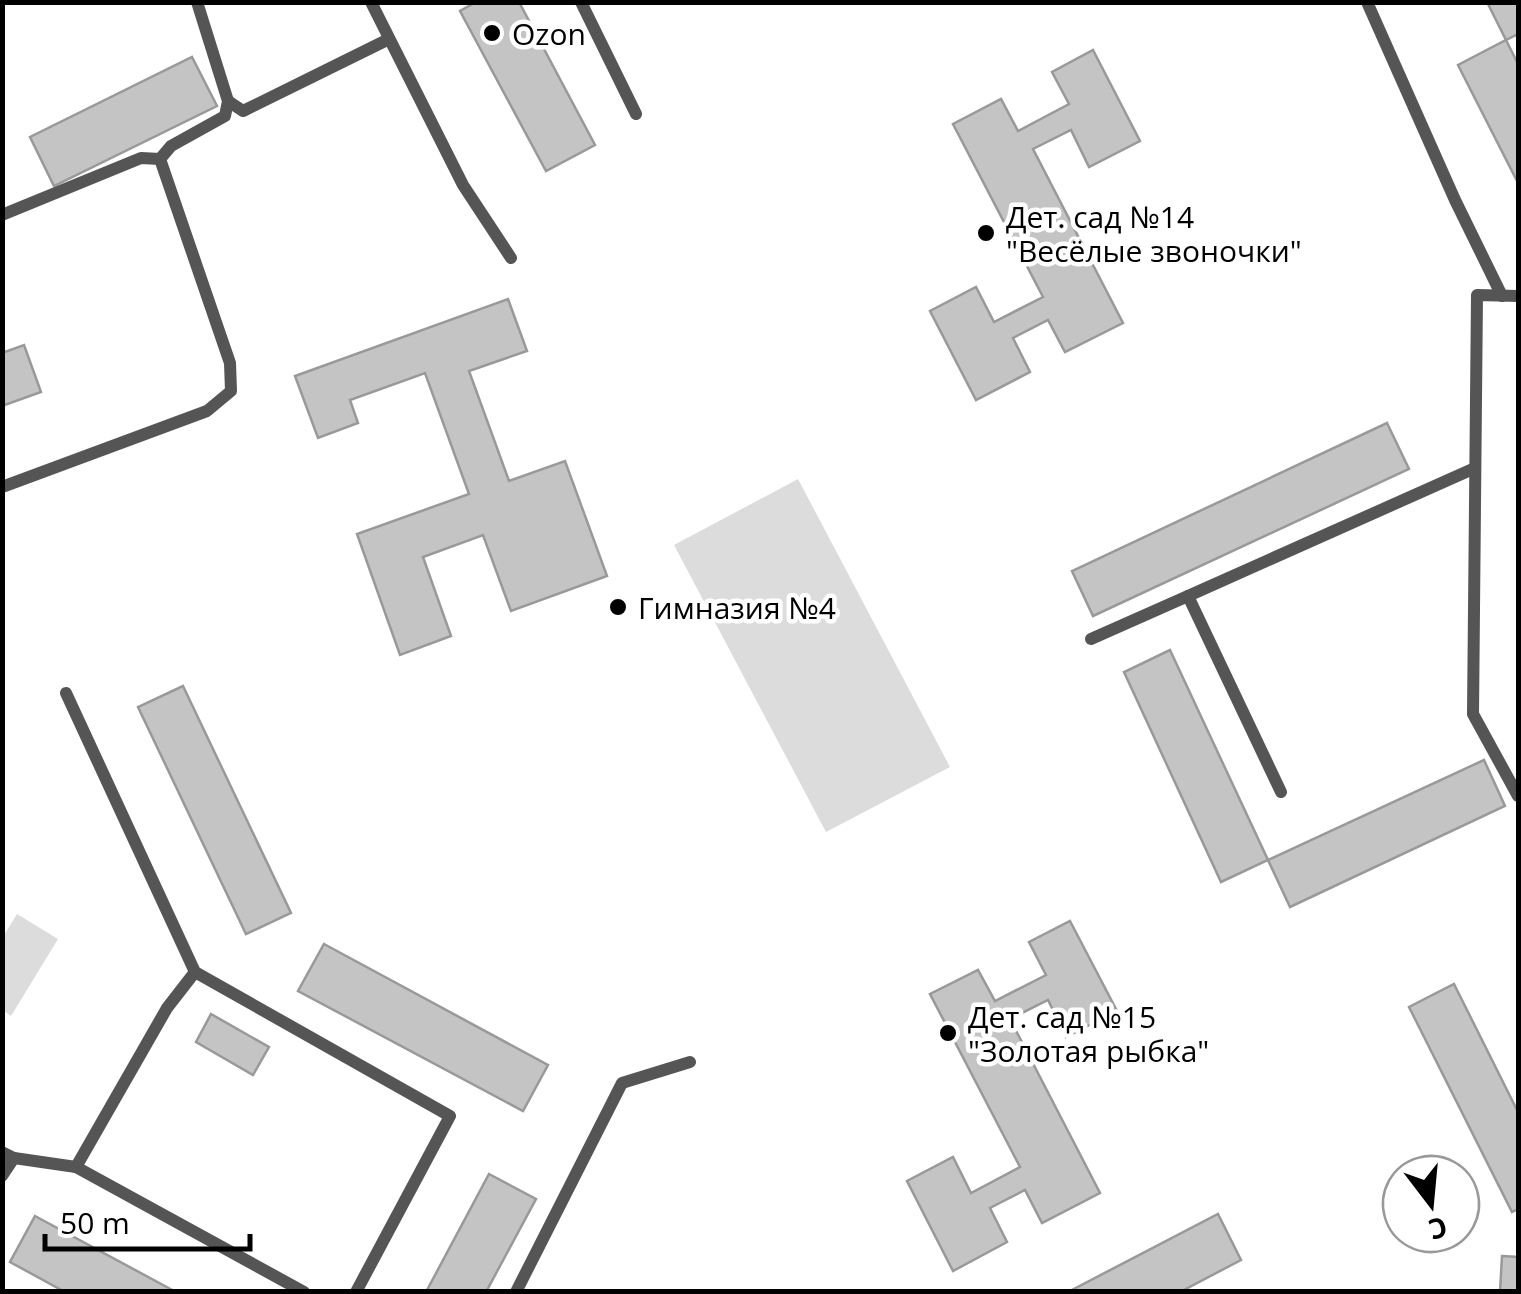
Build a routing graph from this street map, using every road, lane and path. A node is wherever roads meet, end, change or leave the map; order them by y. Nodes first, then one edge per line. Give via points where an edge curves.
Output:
1 (197, 2) edge
2 (371, 2) edge
3 (581, 2) edge
4 (1368, 2) edge
5 (387, 40) junction
6 (228, 101) junction
7 (636, 114) dead end
8 (160, 159) junction
9 (2, 216) edge
10 (511, 258) dead end
11 (1502, 296) junction
12 (1518, 296) edge
13 (1475, 468) junction
14 (2, 487) edge
15 (1188, 596) junction
16 (1092, 640) dead end
17 (66, 693) dead end
18 (1281, 792) dead end
19 (1518, 796) edge
20 (195, 972) junction
21 (690, 1062) dead end
22 (8, 1155) edge
23 (76, 1167) junction
24 (2, 1176) edge
25 (304, 1292) edge
26 (356, 1292) edge
27 (516, 1292) edge

1 - 6 lane
2 - 5 lane
3 - 7 lane
4 - 11 lane
5 - 6 lane via 243,112
5 - 10 lane via 463,185
6 - 8 lane via 224,116
8 - 9 lane via 141,158
8 - 14 lane via 230,364 231,391 208,412
11 - 12 lane
11 - 13 lane via 1476,295
13 - 15 lane
13 - 19 lane via 1473,714
15 - 16 lane
15 - 18 lane
17 - 20 lane
20 - 23 lane via 166,1008
20 - 26 lane via 450,1116
21 - 27 lane via 622,1083
22 - 23 lane
22 - 24 lane
23 - 25 lane

